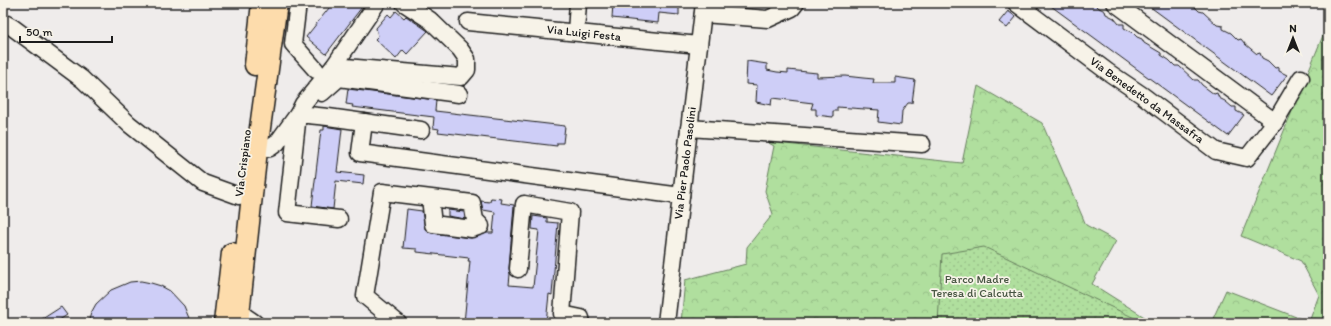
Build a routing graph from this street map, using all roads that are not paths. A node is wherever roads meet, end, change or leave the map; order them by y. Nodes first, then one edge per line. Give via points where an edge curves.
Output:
1 (262, 3) edge
2 (277, 3) edge
3 (298, 3) edge
4 (376, 3) edge
5 (404, 3) edge
6 (578, 3) edge
7 (796, 3) edge
8 (1016, 3) edge
9 (1115, 3) edge
10 (703, 8) edge
11 (3, 22) edge
12 (468, 22) dead end
13 (576, 32) junction
14 (699, 45) junction
15 (334, 66) junction
16 (316, 70) dead end
17 (1301, 78) dead end
18 (459, 94) dead end
19 (298, 114) junction
20 (364, 122) junction
21 (1275, 122) junction
22 (689, 128) junction
23 (421, 130) dead end
24 (922, 144) dead end
25 (257, 150) junction
26 (239, 196) junction
27 (681, 196) junction
28 (430, 198) dead end
29 (339, 219) dead end
30 (518, 269) dead end
31 (239, 320) edge
32 (398, 323) edge
33 (582, 323) edge
34 (666, 323) edge

1 - 26 main road, Via Crispiano
2 - 25 main road, Via Crispiano
3 - 16 street via 293,44
4 - 15 street, Via Crispiano
5 - 15 street via 430,20 460,49 467,59 467,70 461,77
6 - 13 street
7 - 10 street via 792,8 768,19
8 - 21 street, Via Benedetto da Massafra via 1216,151 1247,158
9 - 21 street
10 - 14 street, Via Pier Paolo Pasolini
11 - 26 street via 82,79 129,124 203,183
12 - 13 street, Via Luigi Festa
13 - 14 street, Via Luigi Festa
14 - 22 street, Via Pier Paolo Pasolini
15 - 19 street, Via Crispiano
17 - 21 street, Via Benedetto da Massafra
18 - 19 street, Via Crispiano via 339,78
19 - 20 street
19 - 25 street, Via Crispiano via 277,143 270,148
19 - 29 street via 287,214
20 - 23 street
20 - 27 street via 360,154
22 - 24 street
22 - 27 street, Via Pier Paolo Pasolini
25 - 31 main road, Via Crispiano
26 - 31 main road, Via Crispiano
27 - 34 street, Via Pier Paolo Pasolini
28 - 32 street via 382,192 365,296
30 - 33 street via 524,204 570,212 562,314 581,318

